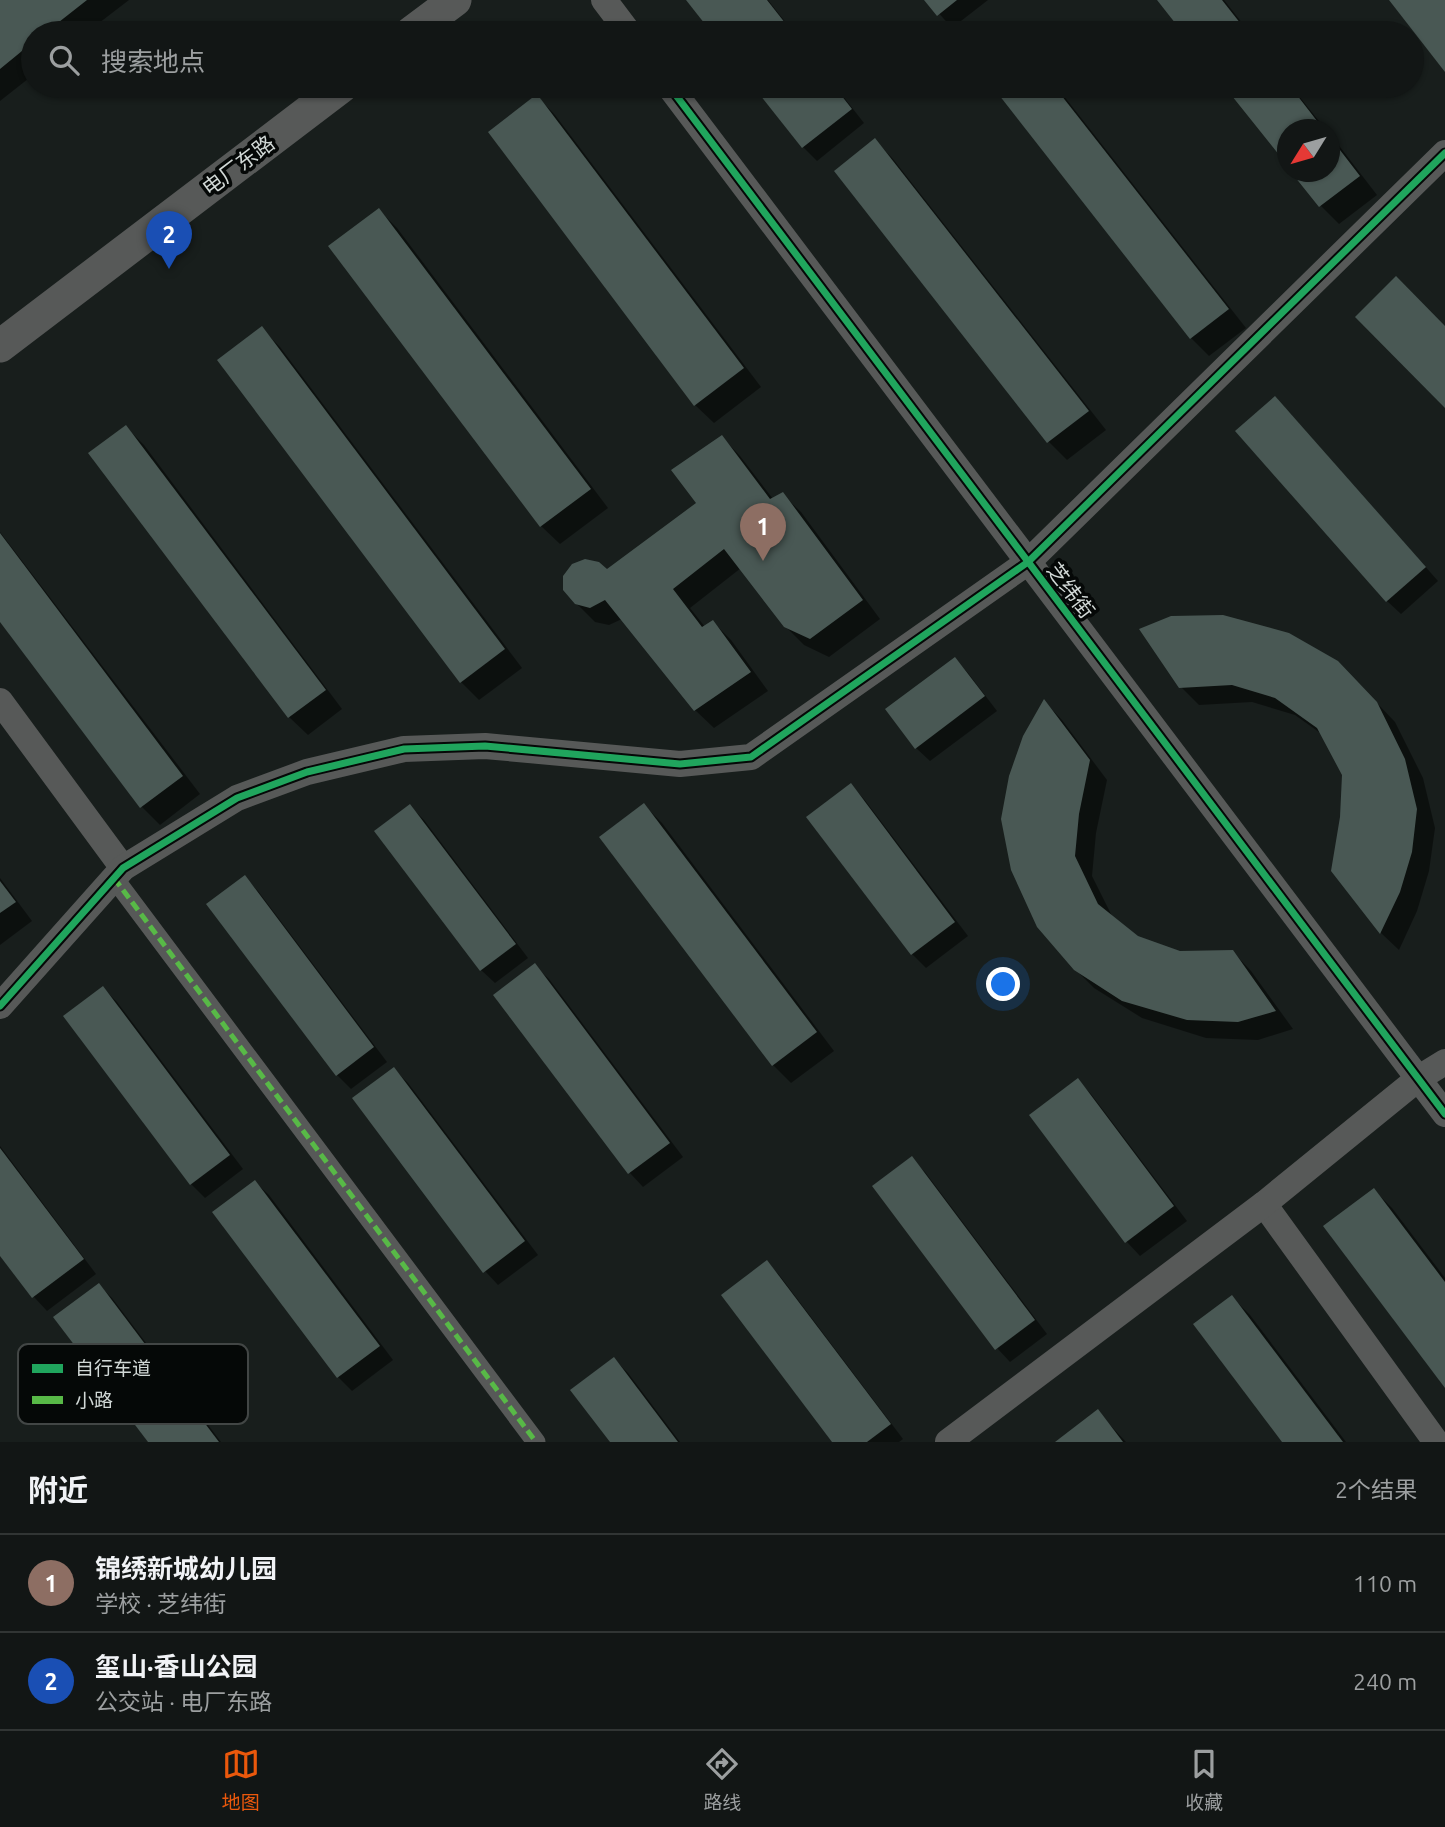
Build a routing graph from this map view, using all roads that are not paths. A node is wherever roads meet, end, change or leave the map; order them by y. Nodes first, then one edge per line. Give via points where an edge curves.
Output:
1 (455, 0) edge
2 (604, 0) edge
3 (427, 21) edge
4 (620, 21) edge
5 (326, 98) edge
6 (678, 98) edge
7 (1445, 153) edge
8 (0, 346) edge
9 (1028, 562) junction
10 (0, 701) edge
11 (118, 873) junction
12 (0, 1006) edge
13 (1445, 1062) edge
14 (1419, 1078) junction
15 (1445, 1114) edge
16 (1264, 1204) junction
17 (536, 1442) edge
18 (948, 1442) edge
19 (1436, 1442) edge

1 - 3 street
2 - 4 street
5 - 8 street, 电厂东路
6 - 9 street, 芝纬街
7 - 9 street
9 - 11 street via 751,757 680,764 485,746 404,749 307,772 237,799
9 - 14 street, 芝纬街
10 - 11 street
11 - 12 street
11 - 17 street
13 - 14 street
14 - 15 street, 芝纬街
14 - 16 street
16 - 18 street
16 - 19 street

